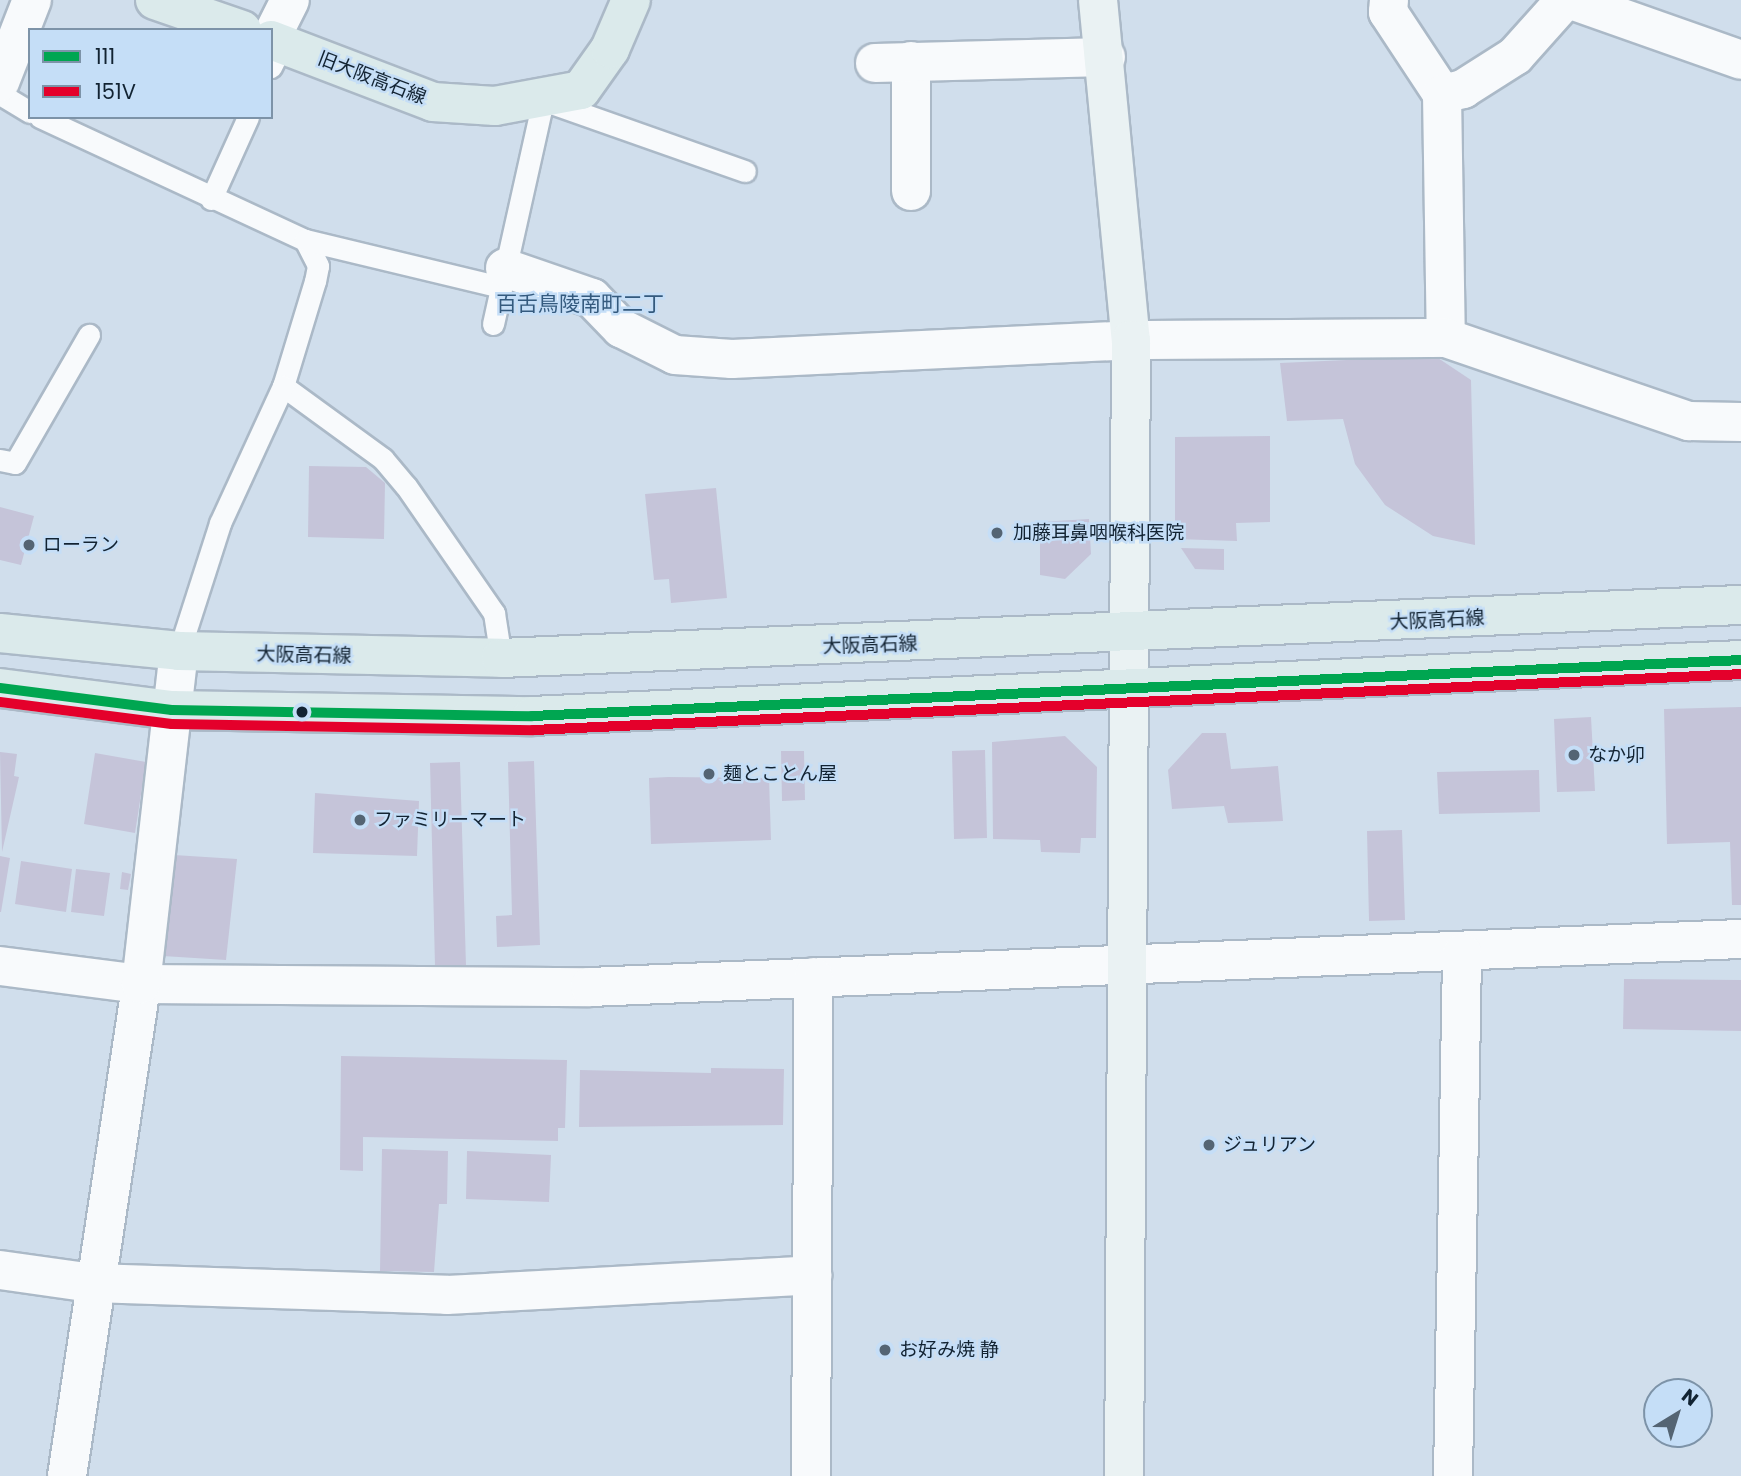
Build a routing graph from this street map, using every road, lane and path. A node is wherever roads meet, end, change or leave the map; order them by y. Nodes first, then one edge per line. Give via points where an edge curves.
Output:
1 (32, 0) edge
2 (155, 0) edge
3 (290, 0) edge
4 (631, 0) edge
5 (1098, 0) edge
6 (1389, 0) edge
7 (1565, 0) edge
8 (1571, 0) edge
9 (236, 28) edge
10 (274, 47) edge
11 (1106, 57) junction
12 (1741, 60) edge
13 (0, 82) edge
14 (1442, 93) junction
15 (0, 94) edge
16 (543, 100) junction
17 (28, 111) edge
18 (44, 119) edge
19 (247, 119) edge
20 (745, 171) dead end
21 (911, 191) dead end
22 (211, 199) junction
23 (305, 240) junction
24 (503, 278) junction
25 (494, 324) dead end
26 (89, 335) dead end
27 (1446, 338) junction
28 (1131, 340) junction
29 (283, 386) junction
30 (1741, 422) edge
31 (0, 460) edge
32 (1741, 605) edge
33 (0, 633) edge
34 (1132, 635) junction
35 (179, 651) junction
36 (501, 658) junction
37 (1741, 660) edge
38 (1132, 685) junction
39 (0, 688) edge
40 (173, 710) junction
41 (1741, 939) edge
42 (1462, 953) junction
43 (1132, 964) junction
44 (0, 966) edge
45 (814, 977) junction
46 (141, 984) junction
47 (0, 1270) edge
48 (812, 1275) junction
49 (93, 1283) junction
50 (67, 1476) edge
51 (811, 1476) edge
52 (1125, 1476) edge
53 (1453, 1476) edge

1 - 13 street
2 - 9 main road
3 - 10 street
4 - 16 main road, 旧大阪高石線 via 610,49 581,90
5 - 11 street
6 - 14 street via 1388,12
7 - 14 street via 1515,57 1463,89
8 - 12 street
10 - 16 main road, 旧大阪高石線 via 433,102 495,106
11 - 21 street via 893,62
11 - 28 street
14 - 27 street
15 - 17 lane
16 - 20 lane
16 - 24 lane
18 - 22 lane
19 - 22 lane
22 - 23 lane
23 - 24 lane
23 - 29 lane via 318,266 316,281
24 - 25 lane
24 - 28 street via 592,298 621,328 675,355 732,359
26 - 31 lane via 15,463
27 - 28 street
27 - 30 street via 1689,421
28 - 34 street
29 - 35 lane via 220,523
29 - 36 lane via 383,459 406,486 494,613
32 - 34 main road, 大阪高石線
33 - 35 main road, 大阪高石線
34 - 36 main road, 大阪高石線
34 - 38 street
35 - 36 main road, 大阪高石線
35 - 40 street
37 - 38 main road
38 - 40 main road via 532,716
38 - 43 street
39 - 40 main road
40 - 46 street
41 - 42 street
42 - 43 street
42 - 53 street
43 - 45 street
43 - 52 street
44 - 46 street
45 - 46 street via 361,990
45 - 48 street
46 - 49 street
47 - 49 street
48 - 49 street via 447,1295
48 - 51 street
49 - 50 street

